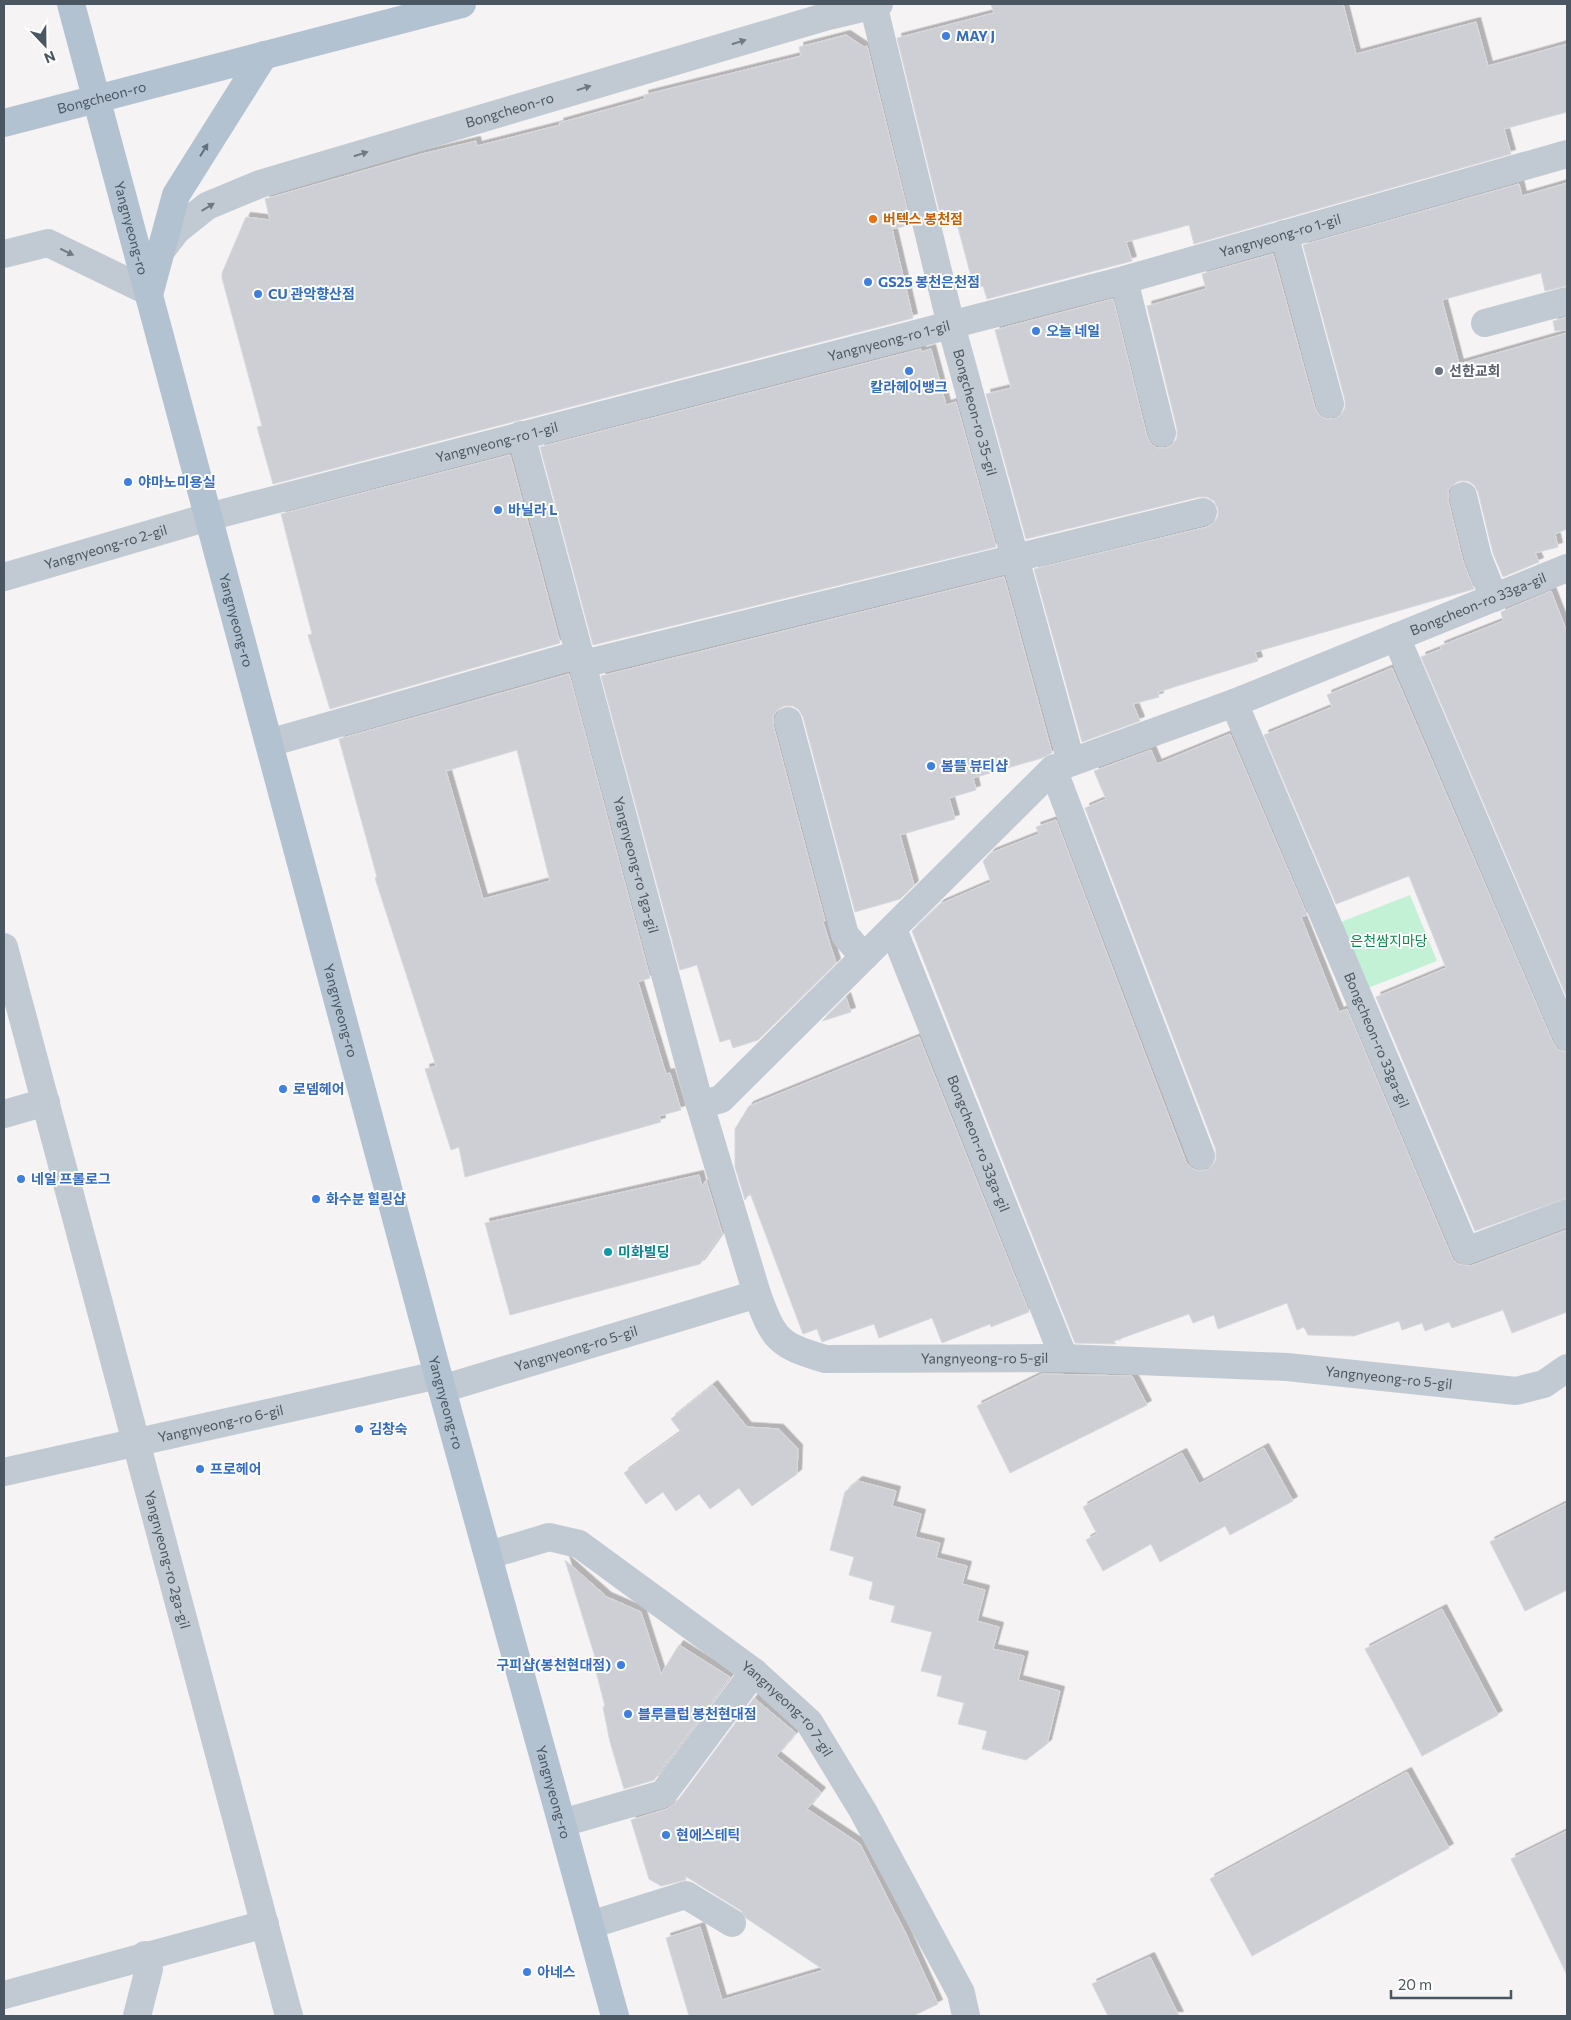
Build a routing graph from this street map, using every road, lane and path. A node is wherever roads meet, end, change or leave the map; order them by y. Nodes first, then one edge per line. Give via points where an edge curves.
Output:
1 (71, 4) edge
2 (462, 4) edge
3 (875, 4) edge
4 (264, 55) junction
5 (96, 100) junction
6 (4, 122) edge
7 (1567, 154) edge
8 (1284, 234) junction
9 (160, 252) junction
10 (4, 254) edge
11 (1124, 280) junction
12 (149, 292) junction
13 (1567, 301) edge
14 (951, 324) junction
15 (1485, 324) dead end
16 (1330, 404) dead end
17 (1162, 433) dead end
18 (521, 435) junction
19 (1463, 496) dead end
20 (1203, 512) dead end
21 (208, 517) junction
22 (1015, 559) junction
23 (1565, 576) edge
24 (4, 577) edge
25 (1494, 598) junction
26 (1396, 637) junction
27 (581, 659) junction
28 (1234, 703) junction
29 (788, 721) dead end
30 (269, 743) junction
31 (1062, 765) junction
32 (893, 929) junction
33 (4, 947) edge
34 (864, 958) junction
35 (1567, 1037) edge
36 (46, 1102) junction
37 (700, 1105) junction
38 (4, 1114) edge
39 (1201, 1156) dead end
40 (1567, 1214) edge
41 (757, 1294) junction
42 (1064, 1358) junction
43 (1567, 1368) edge
44 (440, 1382) junction
45 (136, 1442) junction
46 (4, 1472) edge
47 (489, 1556) junction
48 (754, 1672) junction
49 (562, 1823) junction
50 (732, 1923) dead end
51 (265, 1924) junction
52 (590, 1925) junction
53 (145, 1955) junction
54 (4, 1996) edge
55 (137, 2016) edge
56 (289, 2016) edge
57 (615, 2016) edge
58 (966, 2016) edge

1 - 5 main road, Yangnyeong-ro
2 - 4 main road, Bongcheon-ro
9 -> 3 street, Bongcheon-ro via 177,230 207,206 260,184 818,18
3 - 14 street, Bongcheon-ro 35-gil
4 - 5 main road, Bongcheon-ro
9 -> 4 main road via 176,195
5 - 6 main road, Bongcheon-ro
5 - 12 main road, Yangnyeong-ro
7 - 8 street, Yangnyeong-ro 1-gil
8 - 11 street, Yangnyeong-ro 1-gil
8 - 16 street
9 - 12 main road
10 -> 12 street via 48,243
11 - 14 street, Yangnyeong-ro 1-gil
11 - 17 street
12 - 21 main road, Yangnyeong-ro
13 - 15 street
14 - 18 street, Yangnyeong-ro 1-gil
14 - 22 street, Bongcheon-ro 35-gil
18 - 21 street, Yangnyeong-ro 1-gil
18 - 27 street, Yangnyeong-ro 1ga-gil
19 - 25 street via 1478,558
20 - 22 street
21 - 24 street, Yangnyeong-ro 2-gil
21 - 30 main road, Yangnyeong-ro
22 - 27 street
22 - 31 street, Bongcheon-ro 35-gil
23 - 25 street, Bongcheon-ro 33ga-gil
25 - 26 street, Bongcheon-ro 33ga-gil
26 - 28 street, Bongcheon-ro 33ga-gil
26 - 35 street, Bongcheon-ro 33ga-gil
27 - 30 street
27 - 37 street, Yangnyeong-ro 1ga-gil
28 - 31 street, Bongcheon-ro 33ga-gil
28 - 40 street, Bongcheon-ro 33ga-gil via 1466,1251
29 - 34 street via 845,936
30 - 44 main road, Yangnyeong-ro
31 - 32 street, Bongcheon-ro 33ga-gil
31 - 39 street
32 - 34 street, Bongcheon-ro 33ga-gil
32 - 42 street, Bongcheon-ro 33ga-gil
33 - 36 street, Yangnyeong-ro 2ga-gil
34 - 37 street, Bongcheon-ro 33ga-gil via 721,1099
36 - 38 street
36 - 45 street, Yangnyeong-ro 2ga-gil
37 - 41 street, Yangnyeong-ro 1ga-gil
41 - 42 street, Yangnyeong-ro 5-gil via 768,1323 780,1340 795,1350 825,1358
41 - 44 street, Yangnyeong-ro 5-gil
42 - 43 street, Yangnyeong-ro 5-gil via 1287,1367 1516,1391 1544,1384
44 - 45 street, Yangnyeong-ro 6-gil
44 - 47 main road, Yangnyeong-ro
45 - 46 street, Yangnyeong-ro 6-gil
45 - 51 street, Yangnyeong-ro 2ga-gil
47 - 48 street, Yangnyeong-ro 7-gil via 550,1537 579,1544
47 - 49 main road, Yangnyeong-ro
48 - 49 street via 663,1794
48 - 58 street, Yangnyeong-ro 7-gil via 809,1722 864,1811 961,1993
49 - 52 main road, Yangnyeong-ro
50 - 52 street via 686,1894
51 - 53 street
51 - 56 street, Yangnyeong-ro 2ga-gil
52 - 57 main road, Yangnyeong-ro
53 - 54 street
53 - 55 street via 149,1969

